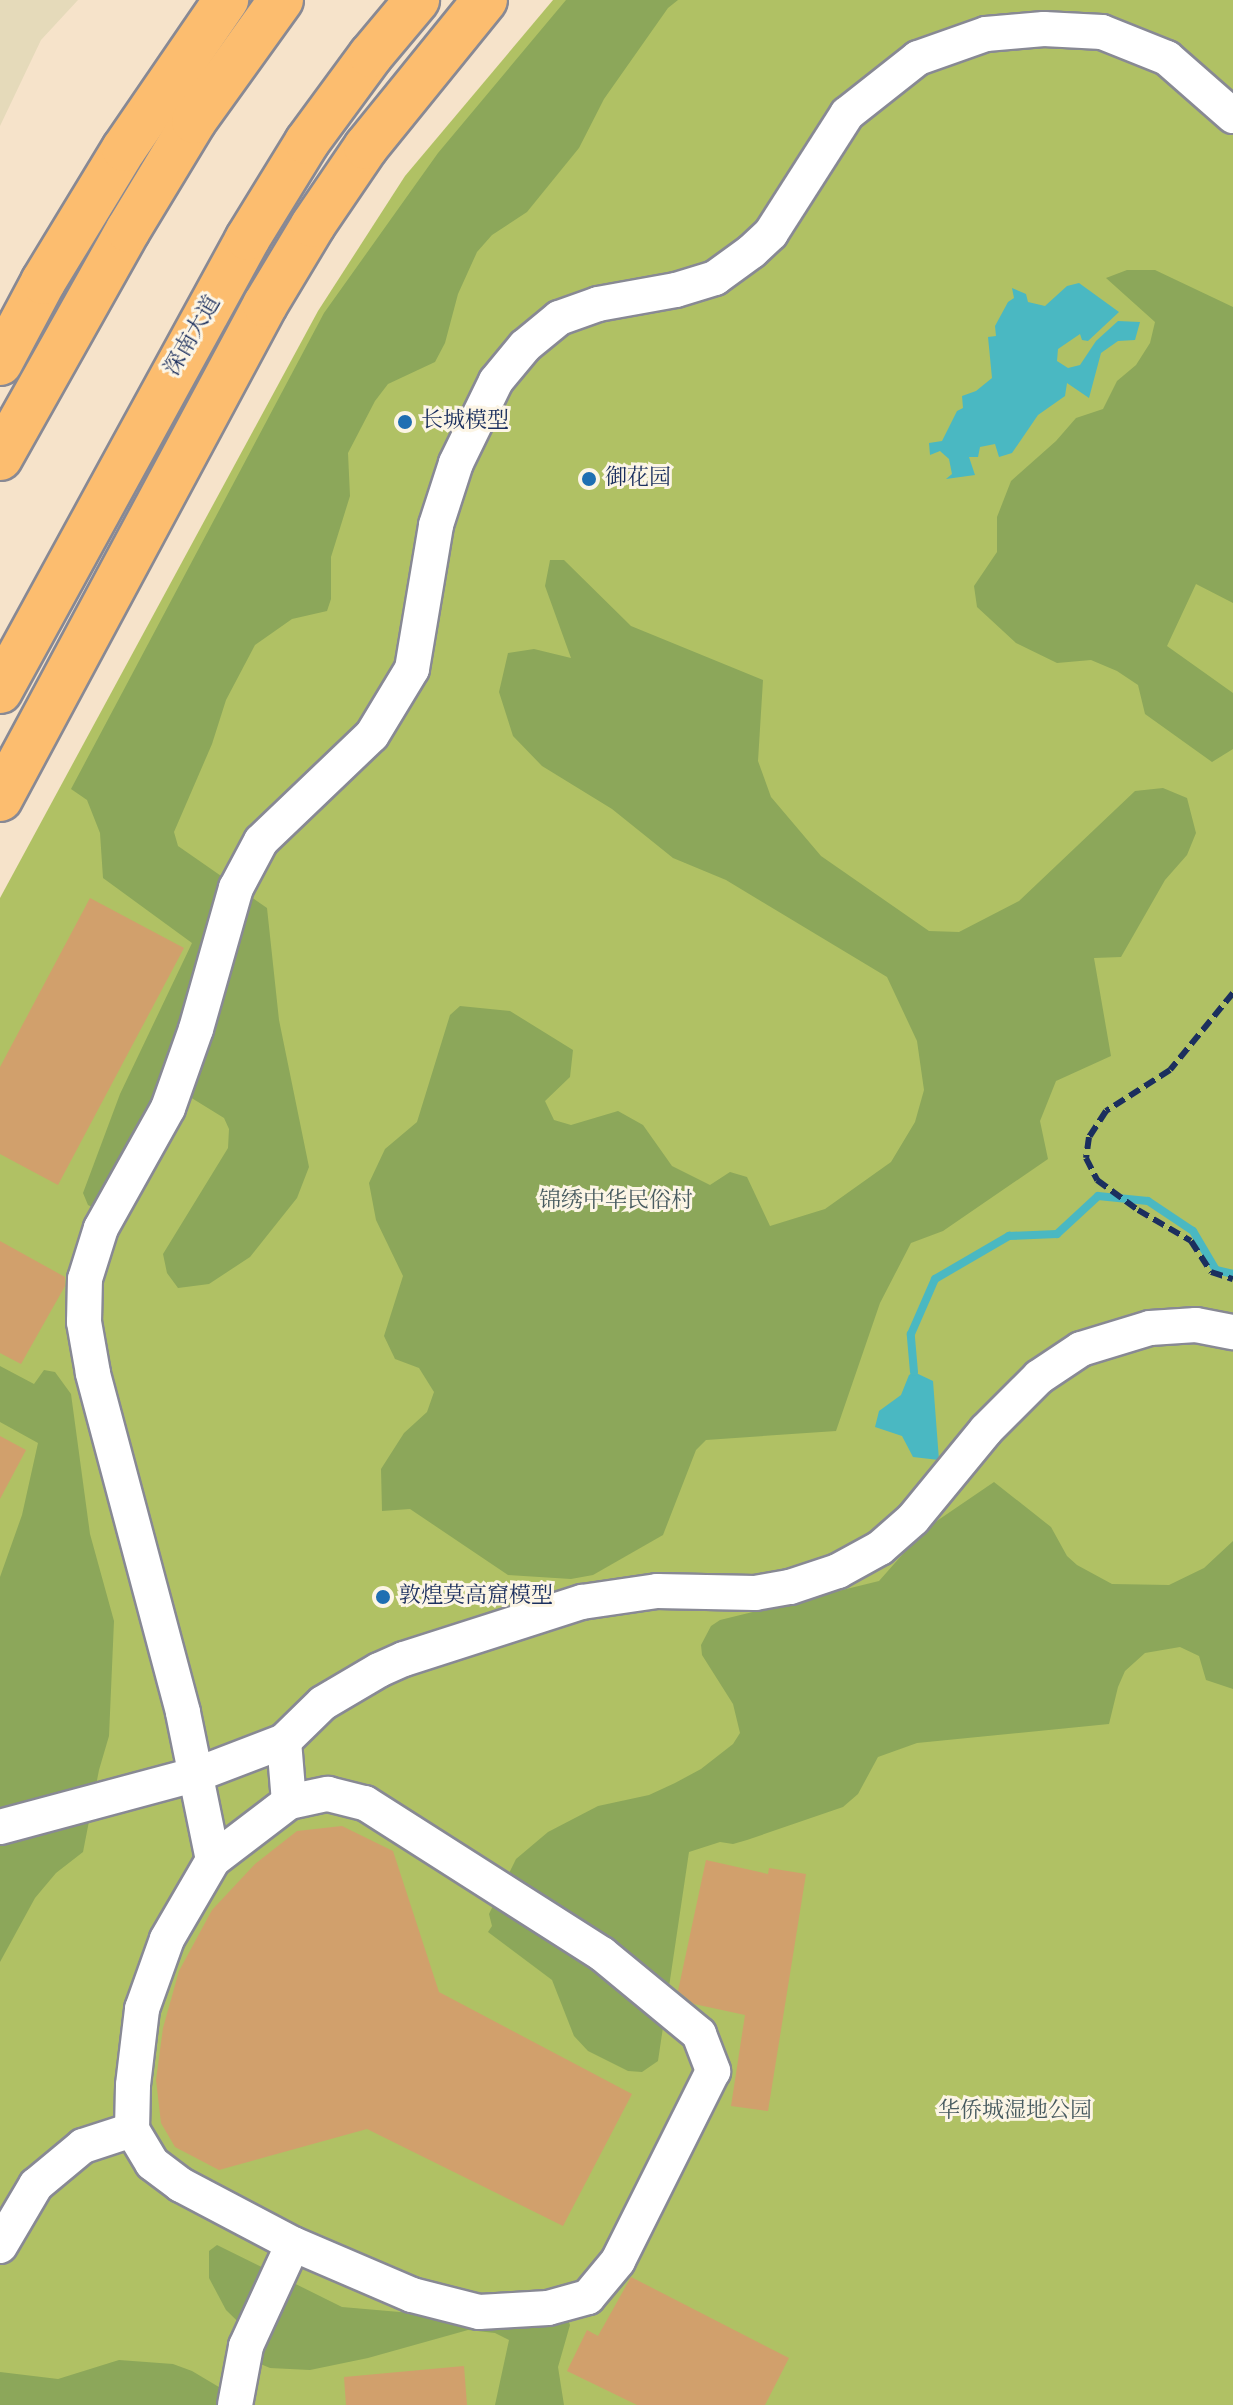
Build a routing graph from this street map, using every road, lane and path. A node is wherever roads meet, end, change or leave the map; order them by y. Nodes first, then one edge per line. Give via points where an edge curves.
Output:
1 (226, 0) edge
2 (417, 0) edge
3 (485, 0) edge
4 (273, 7) edge
5 (1233, 116) edge
6 (0, 363) edge
7 (152, 408) junction
8 (0, 458) edge
9 (114, 587) junction
10 (0, 691) edge
11 (0, 799) edge
12 (1233, 1332) edge
13 (284, 1741) junction
14 (198, 1774) junction
15 (289, 1802) junction
16 (0, 1827) edge
17 (213, 1860) junction
18 (132, 2130) junction
19 (293, 2244) junction
20 (0, 2246) edge
21 (235, 2405) edge

1 - 6 main road via 124,149
2 - 7 main road, 深南大道 via 307,142
3 - 9 main road via 366,147 313,225
4 - 8 main road via 194,121 128,230
5 - 14 street via 1167,58 1102,32 986,34 918,58 847,114 771,233 752,251 715,278 559,318 525,346 496,381 456,463 436,525 412,669 372,735 261,841 236,888 168,1108 101,1228 85,1279 84,1322 93,1373
7 - 9 main road
7 - 10 main road, 深南大道
9 - 11 main road
12 - 13 street via 1196,1325 1150,1328 1081,1349 1039,1377 986,1430 913,1519 880,1548 838,1571 755,1593 657,1591 582,1602 392,1664 323,1703
13 - 14 street
13 - 15 street
14 - 16 street
14 - 17 street
15 - 17 street
15 - 19 street via 328,1794 365,1803 481,1876 602,1954 699,2034 713,2071 618,2261 588,2297 548,2308 479,2312 412,2295
17 - 18 street via 167,1939 142,2009
18 - 19 street via 152,2163 181,2185
18 - 20 street via 83,2146 36,2185
19 - 21 street via 246,2346

